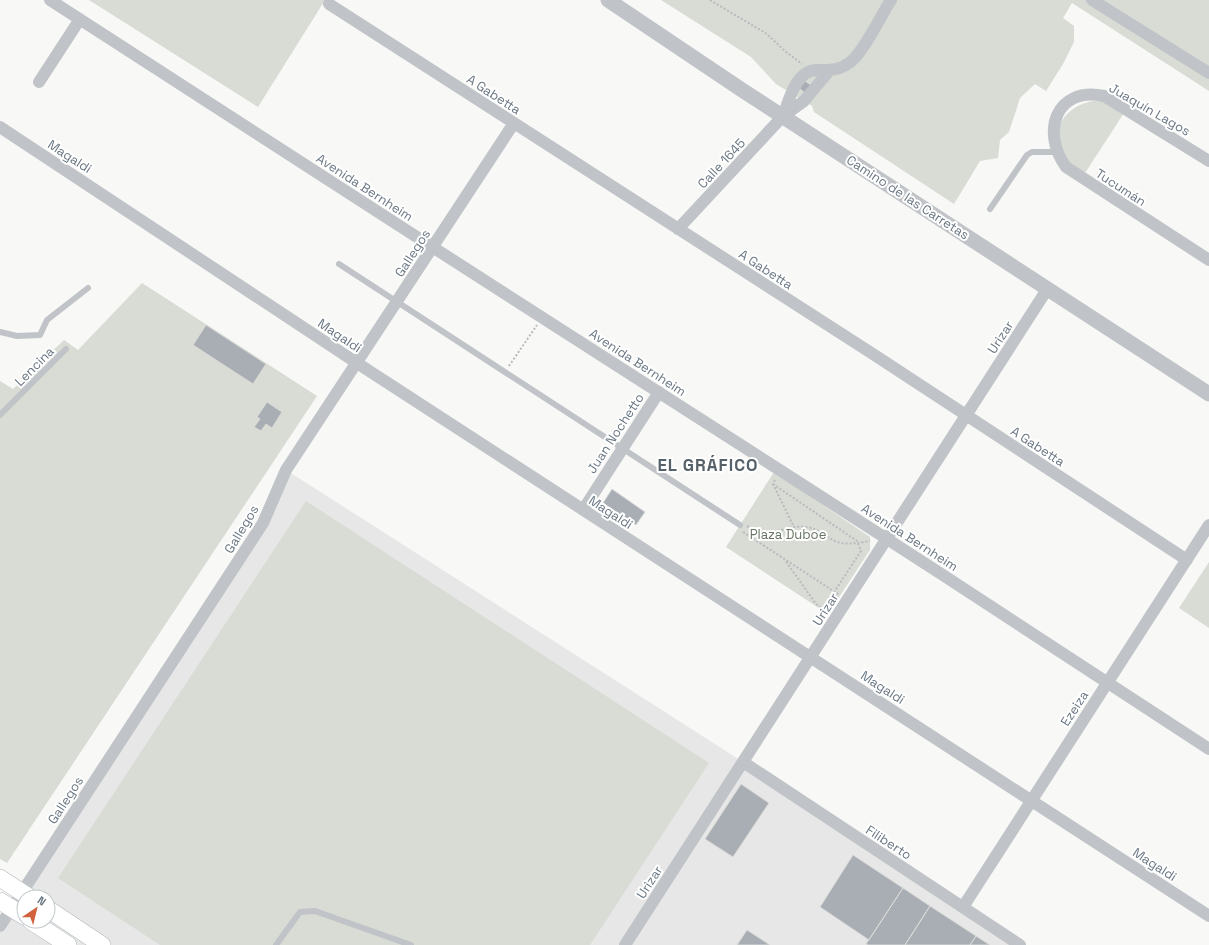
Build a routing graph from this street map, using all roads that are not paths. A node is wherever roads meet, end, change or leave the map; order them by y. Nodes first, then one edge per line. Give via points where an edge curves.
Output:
1 (50, 0) edge
2 (608, 0) edge
3 (891, 0) edge
4 (1092, 0) edge
5 (329, 4) dead end
6 (80, 19) junction
7 (829, 71) junction
8 (1209, 73) edge
9 (39, 82) dead end
10 (1056, 114) joint
11 (783, 116) junction
12 (514, 123) junction
13 (0, 127) edge
14 (1057, 152) junction
15 (1209, 160) edge
16 (990, 209) dead end
17 (678, 229) junction
18 (432, 248) junction
19 (1209, 260) edge
20 (339, 264) dead end
21 (88, 288) dead end
22 (1048, 288) junction
23 (397, 302) junction
24 (0, 332) edge
25 (66, 349) dead end
26 (357, 363) junction
27 (659, 392) junction
28 (1209, 394) edge
29 (0, 415) edge
30 (966, 415) junction
31 (622, 449) junction
32 (583, 510) junction
33 (740, 525) road end
34 (1209, 525) edge
35 (886, 538) junction
36 (1187, 560) junction
37 (811, 657) junction
38 (1107, 683) junction
39 (1209, 749) edge
40 (742, 762) junction
41 (1032, 801) junction
42 (0, 878) edge
43 (18, 889) edge
44 (29, 889) edge
45 (963, 907) junction
46 (12, 908) edge
47 (56, 914) edge
48 (1209, 916) edge
49 (0, 926) edge
50 (43, 929) edge
51 (68, 945) edge
52 (102, 945) edge
53 (276, 945) edge
54 (411, 945) edge
55 (625, 945) edge
56 (1020, 945) edge

1 - 6 street, Avenida Bernheim
2 - 11 street, Camino de las Carretas
3 - 7 street via 859,53 850,63
4 - 8 street
5 - 12 street, A Gabetta
6 - 9 street
6 - 18 street, Avenida Bernheim
7 - 11 street via 804,101
7 - 11 street via 812,70 802,76 791,93
10 - 14 street, Tucumán via 1053,135
10 - 15 street, Juaquín Lagos via 1074,98 1089,94 1104,96
11 - 17 street, Calle 1645
11 - 22 street, Camino de las Carretas
12 - 17 street, A Gabetta
12 - 18 street, Gallegos
13 - 26 street, Magaldi
14 - 16 lane via 1032,152 1027,155
14 - 19 street, Tucumán via 1066,167
17 - 30 street, A Gabetta
18 - 23 street, Gallegos
18 - 27 street, Avenida Bernheim
20 - 23 lane
21 - 24 lane via 47,320 40,335 17,336
22 - 28 street, Camino de las Carretas
22 - 30 street, Urizar
23 - 26 street, Gallegos
23 - 31 lane
25 - 29 lane, Lencina
26 - 32 street, Magaldi
26 - 44 street, Gallegos via 286,470 263,523
27 - 31 street, Juan Nochetto
27 - 35 street, Avenida Bernheim
30 - 35 street, Urizar
30 - 36 street, A Gabetta
31 - 32 street, Juan Nochetto
31 - 33 lane
32 - 37 street, Magaldi
34 - 36 street, Ezeiza
35 - 37 street, Urizar
35 - 38 street, Avenida Bernheim
36 - 38 street, Ezeiza
37 - 40 street, Urizar
37 - 41 street, Magaldi
38 - 39 street, Avenida Bernheim
38 - 41 street, Ezeiza
40 - 45 street, Filiberto
40 - 55 street, Urizar
41 - 45 street, Ezeiza
41 - 48 street, Magaldi
42 - 43 main road
45 - 56 street, Filiberto
46 - 49 street, Gallegos
47 - 52 main road
50 - 51 main road
53 - 54 lane via 300,912 315,911

